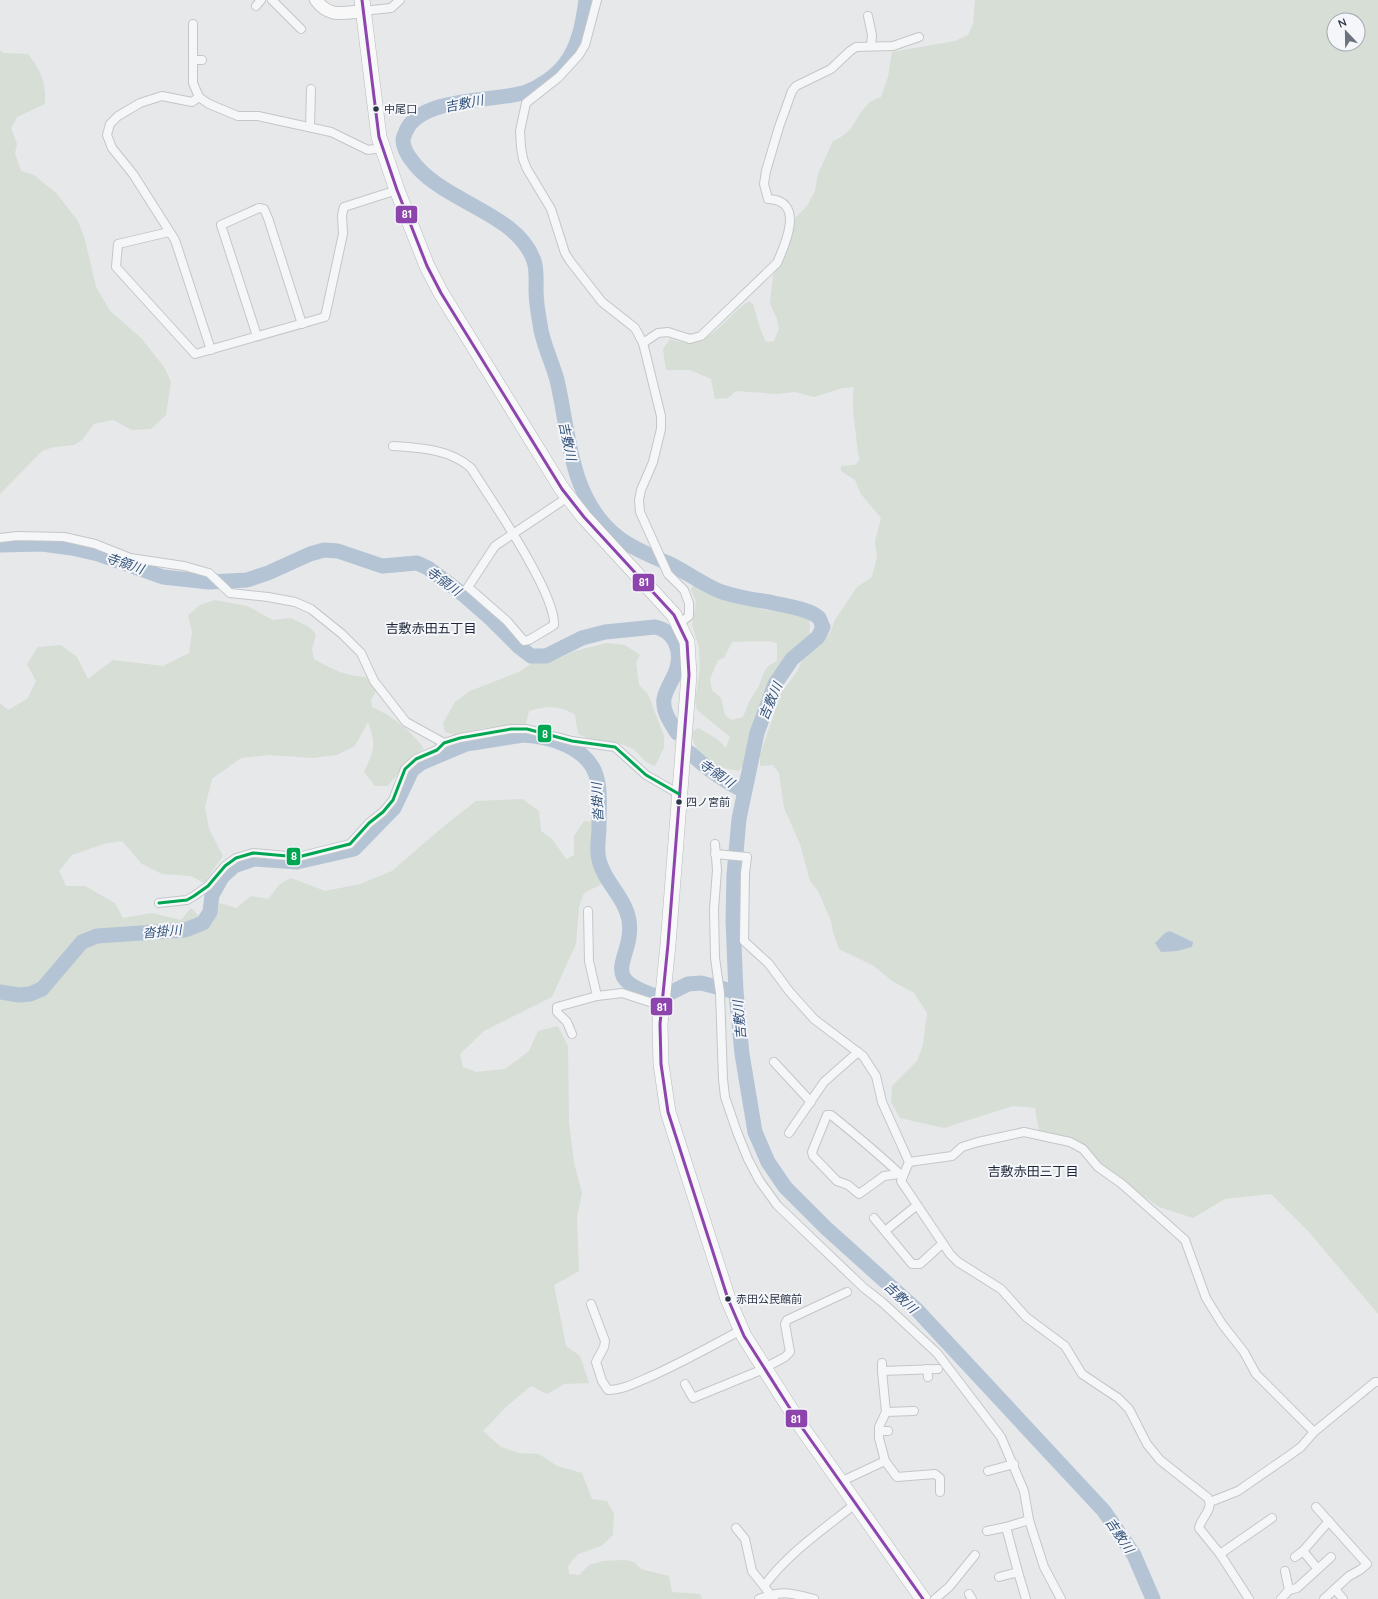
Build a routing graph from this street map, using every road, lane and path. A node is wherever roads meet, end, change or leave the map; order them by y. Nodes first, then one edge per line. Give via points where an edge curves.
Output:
1 (272, 0) edge
2 (316, 0) edge
3 (400, 0) edge
4 (597, 0) edge
5 (362, 6) edge
6 (868, 16) dead end
7 (193, 24) dead end
8 (301, 30) dead end
9 (919, 37) dead end
10 (872, 46) junction
11 (193, 60) junction
12 (202, 60) dead end
13 (311, 89) dead end
14 (200, 97) junction
15 (310, 127) junction
16 (382, 148) junction
17 (397, 190) junction
18 (169, 232) junction
19 (302, 324) junction
20 (257, 336) junction
21 (643, 343) junction
22 (211, 350) junction
23 (394, 446) dead end
24 (568, 496) junction
25 (512, 533) junction
26 (0, 538) edge
27 (679, 624) junction
28 (444, 744) junction
29 (679, 794) junction
30 (716, 844) dead end
31 (719, 854) junction
32 (159, 903) dead end
33 (588, 911) dead end
34 (597, 996) junction
35 (662, 1006) junction
36 (572, 1034) dead end
37 (858, 1052) junction
38 (774, 1062) dead end
39 (811, 1102) junction
40 (790, 1133) dead end
41 (909, 1162) junction
42 (901, 1175) junction
43 (916, 1206) junction
44 (874, 1218) dead end
45 (884, 1231) junction
46 (942, 1244) junction
47 (847, 1292) dead end
48 (591, 1304) dead end
49 (741, 1330) junction
50 (763, 1368) junction
51 (938, 1369) dead end
52 (1378, 1382) edge
53 (685, 1384) dead end
54 (914, 1411) dead end
55 (886, 1412) junction
56 (1314, 1432) junction
57 (885, 1461) junction
58 (1014, 1464) junction
59 (988, 1471) dead end
60 (840, 1482) junction
61 (940, 1492) dead end
62 (1210, 1502) junction
63 (856, 1504) junction
64 (1316, 1507) dead end
65 (1272, 1518) dead end
66 (1030, 1520) junction
67 (1329, 1521) junction
68 (1006, 1527) junction
69 (736, 1528) dead end
70 (987, 1531) dead end
71 (1303, 1551) junction
72 (1220, 1554) junction
73 (975, 1555) dead end
74 (1295, 1557) dead end
75 (1331, 1557) dead end
76 (1317, 1568) junction
77 (1285, 1571) dead end
78 (1018, 1572) junction
79 (999, 1577) dead end
80 (764, 1586) junction
81 (1335, 1589) junction
82 (1289, 1590) junction
83 (773, 1597) edge
84 (759, 1599) edge
85 (814, 1599) edge
86 (923, 1599) edge
87 (935, 1599) edge
88 (1026, 1599) edge
89 (1061, 1599) edge
90 (1249, 1599) edge
91 (1281, 1599) edge
92 (1324, 1599) edge
93 (1343, 1599) edge

1 - 8 street
2 - 5 street via 322,8 331,13
3 - 5 street via 391,8
4 - 21 street via 585,45 579,55 558,77 526,103 520,131 521,147 527,169 551,209 570,261 602,302 635,328
5 - 16 highway
6 - 10 street
7 - 11 street
9 - 10 street via 893,46
10 - 21 street via 856,47 831,69 801,83 792,91 778,127 764,184 768,199 786,204 790,210 784,247 777,263 701,336 690,339 668,332 658,333
11 - 12 street
11 - 14 street via 193,83
13 - 15 street
14 - 15 street via 209,104 238,116 258,116
14 - 18 street via 192,102 162,96 140,102 110,124 107,135 112,148 133,174
15 - 16 street via 331,132 368,150
16 - 17 highway
17 - 19 street via 344,207 343,234 325,317
17 - 24 highway via 432,279
18 - 22 street via 174,240
18 - 22 street via 118,244 116,268 195,354
19 - 20 street
19 - 20 street via 268,218 264,209 259,208 221,225
20 - 22 street
21 - 27 street via 659,405 661,429 653,462 641,490 640,512 668,574 684,590 689,603 689,616
23 - 25 street via 430,449 464,462 471,468
24 - 25 street
24 - 27 highway via 584,517 662,601
25 - 25 street via 546,594 554,620 554,625 529,640 524,640 507,621 468,587 495,546
26 - 28 street via 64,537 95,544 130,558 184,566 209,573 230,593 289,601 311,610 342,634 361,653 374,681 406,722
27 - 29 highway via 687,642 689,675
28 - 29 street via 460,738 511,729 527,729 572,741 607,745 615,747 646,774
28 - 32 street via 416,759 405,769 393,800 350,844 298,857 253,853 242,856 225,866 208,886 191,898
29 - 35 highway
30 - 31 street
31 - 37 street via 747,857 744,941 769,964 814,1019
31 - 58 street via 714,908 715,958 720,993 720,1038 725,1097 737,1132 759,1180 777,1205 937,1353 1001,1437
33 - 34 street via 589,961
34 - 35 street via 622,993
34 - 36 street via 556,1007
35 - 49 highway via 661,1064 668,1112 728,1299
37 - 39 street via 824,1082
37 - 41 street via 876,1076 882,1102
38 - 39 street
39 - 40 street
41 - 42 street
41 - 56 street via 952,1156 962,1147 1024,1132 1070,1142 1083,1149 1098,1167 1122,1184 1185,1240 1206,1298 1222,1324 1244,1352 1256,1374
42 - 42 street via 831,1115 827,1115 812,1152 838,1181 859,1194 884,1176
42 - 43 street via 901,1181
43 - 45 street
43 - 46 street
44 - 45 street
45 - 46 street via 912,1264 920,1264
46 - 62 street via 958,1262 1001,1289 1026,1317 1065,1346 1082,1374 1118,1398 1129,1409 1147,1444 1160,1460
47 - 50 street via 787,1320 785,1324 790,1352
48 - 49 street via 605,1341 596,1362 608,1390 616,1390 637,1382 698,1354
49 - 50 highway
50 - 53 street via 693,1398
50 - 60 highway
51 - 55 street via 928,1373 882,1367
52 - 56 street
54 - 55 street
55 - 57 street via 883,1431
56 - 62 street via 1301,1447 1248,1485
57 - 60 street
57 - 61 street via 897,1477 935,1474 940,1478
58 - 59 street
58 - 66 street via 1024,1490
60 - 63 highway
62 - 72 street via 1210,1509 1200,1522 1199,1528
63 - 80 street via 796,1552
63 - 86 highway
64 - 67 street
65 - 72 street
66 - 68 street
66 - 89 street via 1044,1567
67 - 71 street
67 - 81 street via 1367,1564
68 - 70 street
68 - 78 street
69 - 80 street via 745,1539 752,1571
71 - 74 street
71 - 76 street
72 - 90 street
73 - 87 street via 949,1587
75 - 76 street
76 - 82 street via 1297,1588
77 - 82 street
78 - 79 street
78 - 88 street
80 - 83 street
81 - 92 street
81 - 93 street
82 - 91 street
83 - 84 street
83 - 85 street via 788,1592

